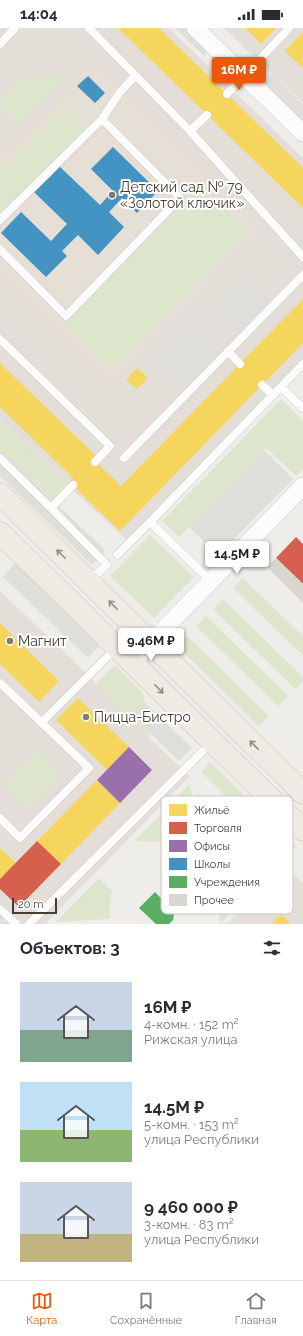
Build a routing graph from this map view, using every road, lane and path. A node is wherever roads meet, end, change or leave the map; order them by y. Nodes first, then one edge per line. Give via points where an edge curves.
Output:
1 (15, 28) edge
2 (89, 28) edge
3 (195, 28) edge
4 (289, 28) edge
5 (0, 44) edge
6 (135, 76) junction
7 (244, 76) junction
8 (227, 94) dead end
9 (207, 115) dead end
10 (102, 119) junction
11 (190, 132) junction
12 (303, 133) edge
13 (0, 220) edge
14 (0, 249) edge
15 (303, 257) edge
16 (303, 275) edge
17 (0, 339) edge
18 (228, 351) junction
19 (240, 364) dead end
20 (303, 364) edge
21 (262, 385) dead end
22 (281, 387) junction
23 (273, 395) junction
24 (303, 408) edge
25 (0, 458) edge
26 (124, 458) dead end
27 (96, 462) dead end
28 (72, 485) dead end
29 (303, 486) edge
30 (0, 494) edge
31 (51, 508) junction
32 (150, 522) junction
33 (0, 533) edge
34 (117, 555) dead end
35 (211, 581) junction
36 (89, 582) junction
37 (150, 643) junction
38 (124, 654) junction
39 (0, 683) edge
40 (42, 722) junction
41 (212, 742) junction
42 (303, 793) edge
43 (268, 796) edge
44 (0, 818) edge
45 (293, 820) edge
46 (303, 830) edge
47 (0, 909) edge
48 (16, 924) edge
49 (28, 924) edge

1 - 5 lane
2 - 6 lane
3 - 7 street
4 - 7 lane
6 - 10 lane via 120,92
6 - 11 lane
7 - 8 lane
7 - 12 street
9 - 11 lane
10 - 13 lane
10 - 14 lane via 180,198 66,316
11 - 15 lane
16 - 18 lane
17 - 27 lane via 110,446
18 - 19 lane
18 - 26 lane
20 - 22 lane
21 - 23 lane
22 - 23 lane
22 - 24 lane
23 - 32 lane
25 - 31 lane
28 - 31 lane
29 - 35 street
36 -> 30 main road
31 - 36 lane via 107,565
32 - 34 lane
32 - 35 lane
33 - 38 main road
35 - 37 street
37 -> 36 main road
37 - 38 street
42 -> 37 main road
38 - 40 lane
38 -> 41 main road
39 - 40 lane
40 - 44 lane via 89,768 20,838
41 - 43 main road
41 - 49 lane
45 - 46 main road
47 - 48 lane

